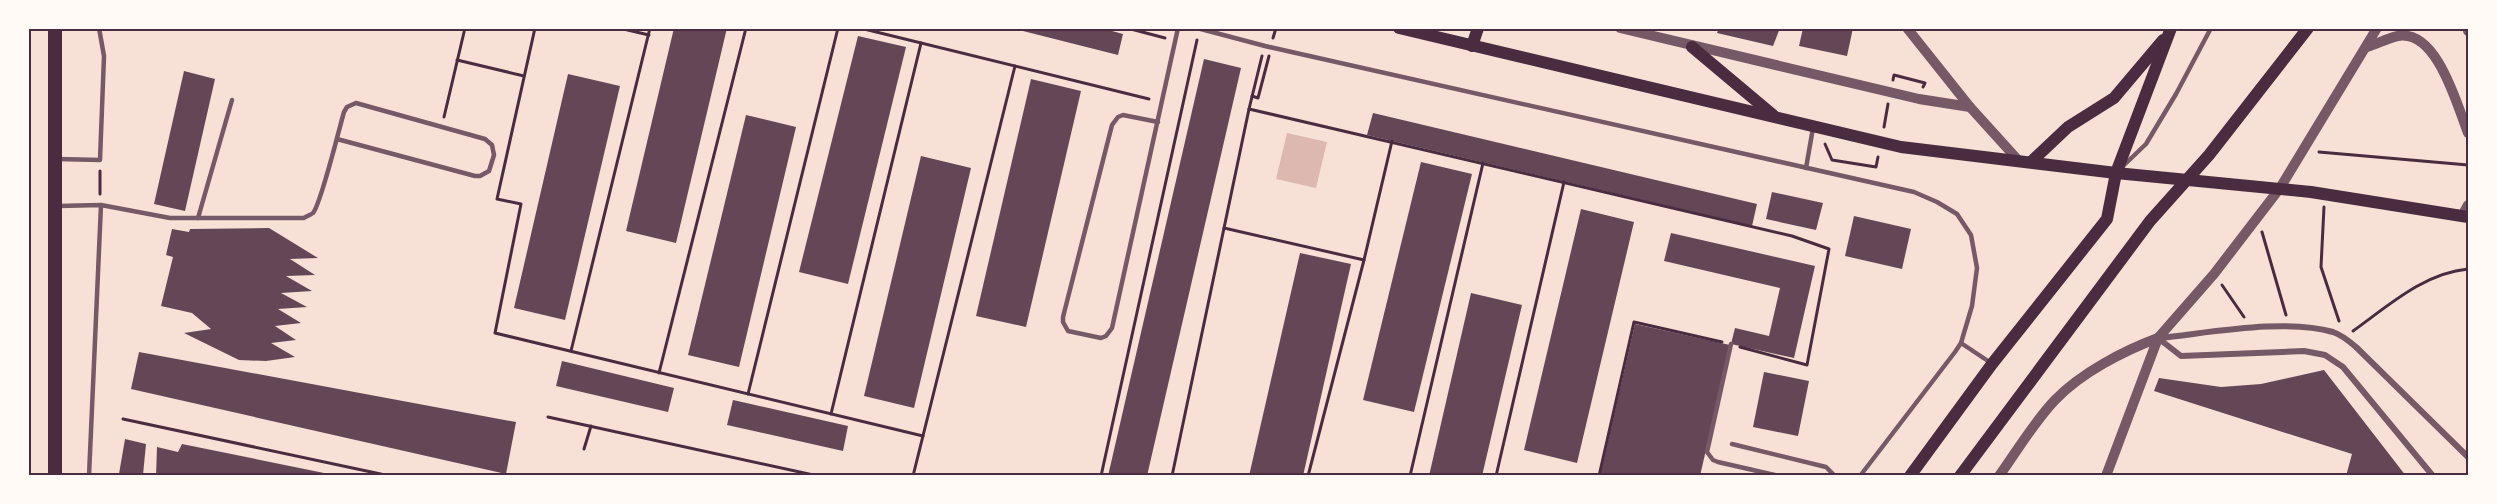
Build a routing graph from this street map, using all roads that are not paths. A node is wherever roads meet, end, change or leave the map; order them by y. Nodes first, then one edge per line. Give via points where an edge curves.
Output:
1 (55, 28) edge
2 (99, 28) edge
3 (1178, 28) edge
4 (1399, 28) edge
5 (1478, 28) edge
6 (1620, 28) edge
7 (1907, 28) edge
8 (2211, 28) edge
9 (2308, 28) edge
10 (2377, 28) edge
11 (1198, 29) edge
12 (2170, 30) edge
13 (1472, 46) junction
14 (1692, 47) junction
15 (2367, 47) junction
16 (232, 100) dead end
17 (1970, 107) junction
18 (1776, 118) junction
19 (1158, 122) junction
20 (1813, 128) junction
21 (2469, 133) edge
22 (337, 139) junction
23 (54, 159) junction
24 (2018, 160) junction
25 (2032, 161) junction
26 (1806, 168) junction
27 (2116, 173) junction
28 (2186, 180) junction
29 (2280, 188) junction
30 (100, 205) junction
31 (55, 206) junction
32 (2466, 212) edge
33 (198, 218) junction
34 (2158, 338) junction
35 (1960, 343) junction
36 (1731, 344) road end
37 (1992, 364) junction
38 (1732, 444) dead end
39 (2469, 457) edge
40 (55, 476) edge
41 (89, 476) edge
42 (1779, 476) edge
43 (1835, 476) edge
44 (1860, 476) edge
45 (1910, 476) edge
46 (1960, 476) edge
47 (2000, 476) edge
48 (2106, 476) edge
49 (2433, 476) edge

1 - 23 main road
2 - 23 lane via 104,56 100,160
3 - 19 lane
4 - 13 main road
5 - 13 main road
6 - 14 street
7 - 17 street
8 - 27 lane via 2146,144
9 - 28 main road
10 - 15 street
11 - 26 lane
12 - 25 main road via 2114,98 2068,127
12 - 27 main road
13 - 18 main road
14 - 17 street
14 - 18 main road
15 - 21 street via 2399,36 2413,37 2426,45 2435,55
15 - 29 street
16 - 33 lane
17 - 24 street
18 - 20 main road
19 - 19 lane via 1112,328 1101,338 1073,333 1065,327 1063,317 1112,125 1123,115
20 - 24 main road via 1901,147
20 - 26 lane
22 - 22 lane via 347,107 356,103 489,142 494,150 489,171 475,176
22 - 33 lane via 312,214 290,219
23 - 31 main road
24 - 25 main road
25 - 27 main road
26 - 35 lane via 1914,192 1957,214 1971,235 1977,268 1972,306
27 - 28 main road
27 - 37 main road via 2107,219
28 - 29 main road
28 - 46 main road
29 - 32 main road
29 - 34 street via 2214,274
30 - 31 lane
30 - 33 lane via 170,218
30 - 41 lane
31 - 40 main road
34 - 39 street via 2290,327 2344,337
34 - 47 street via 2128,349 2055,400
34 - 48 street
34 - 49 street via 2181,357 2304,351 2325,355 2353,377
35 - 37 lane
35 - 44 lane
36 - 42 lane via 1707,452 1718,462
37 - 45 main road
38 - 43 lane via 1826,467

